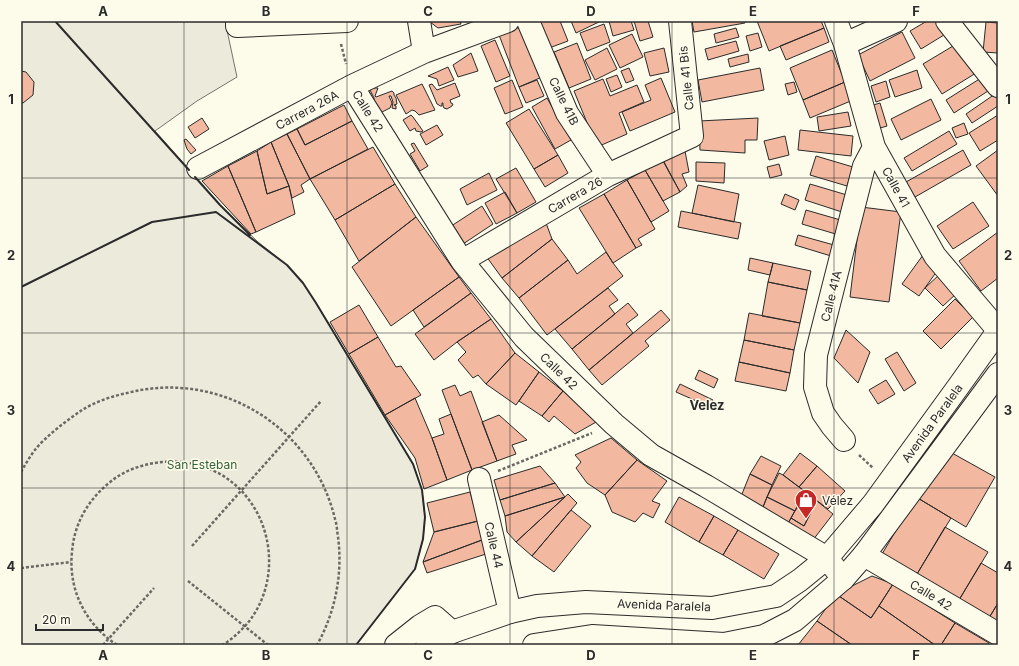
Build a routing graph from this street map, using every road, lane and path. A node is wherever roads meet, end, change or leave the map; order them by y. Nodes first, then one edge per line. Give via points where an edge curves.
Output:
1 (339, 21) edge
2 (419, 21) edge
3 (508, 21) edge
4 (528, 21) edge
5 (680, 21) edge
6 (836, 21) edge
7 (896, 21) edge
8 (947, 21) edge
9 (237, 23) edge
10 (845, 44) junction
11 (424, 52) junction
12 (352, 86) junction
13 (998, 86) edge
14 (692, 136) joint
15 (874, 147) junction
16 (198, 168) dead end
17 (608, 175) junction
18 (462, 260) junction
19 (998, 331) edge
20 (998, 374) edge
21 (321, 401) dead end
22 (614, 424) junction
23 (289, 437) junction
24 (844, 440) joint
25 (21, 472) edge
26 (479, 478) joint
27 (888, 483) junction
28 (241, 490) junction
29 (192, 546) dead end
30 (864, 555) junction
31 (827, 558) junction
32 (71, 562) junction
33 (21, 568) edge
34 (843, 579) junction
35 (188, 581) dead end
36 (154, 588) dead end
37 (510, 612) junction
38 (245, 626) junction
39 (452, 632) junction
40 (998, 634) edge
41 (108, 640) junction
42 (598, 640) edge
43 (761, 640) edge
44 (103, 645) edge
45 (116, 645) edge
46 (223, 645) edge
47 (268, 645) edge
48 (317, 645) edge
49 (396, 645) edge
50 (427, 645) edge
51 (534, 645) edge

1 - 9 street
1 - 12 path
2 - 11 street
3 - 11 street, Carrera 26A
4 - 17 street, Calle 41B via 567,113
5 - 14 street, Calle 41 Bis
6 - 10 street, Calle 41
7 - 10 street
8 - 13 street
10 - 15 street, Calle 41
11 - 12 street, Carrera 26A
12 - 16 street, Carrera 26A
12 - 18 street, Calle 42
14 - 17 street, Carrera 26
15 - 19 street, Calle 41 via 935,256
15 - 24 street, Calle 41A via 864,166 816,355 815,387 823,412
17 - 18 street, Carrera 26
18 - 22 street, Calle 42 via 524,337
19 - 27 street, Avenida Paralela
20 - 30 street, Avenida Paralela
21 - 23 path
22 - 26 path
22 - 31 street, Calle 42 via 651,455
23 - 25 path via 265,416 237,401 207,391 175,387 143,388 112,396 83,409 57,428 35,451
23 - 28 path
23 - 48 path via 310,461 325,489 336,520 340,551 338,583 331,614
24 - 27 path
26 - 37 street, Calle 44
27 - 31 street, Avenida Paralela
28 - 29 path
28 - 32 path via 209,468 190,463 151,463 132,469 115,478 87,506 78,524
28 - 38 path via 262,521 268,539 270,558 264,594
30 - 34 street, Avenida Paralela
30 - 40 street, Calle 42
31 - 34 street, Calle 42
31 - 37 street, Avenida Paralela via 776,596 712,608 586,602 537,606
32 - 33 path
32 - 41 path via 72,580 77,597 95,627
34 - 43 street, Avenida Paralela via 795,620
35 - 38 path
36 - 41 path
37 - 39 street, Avenida Paralela
38 - 46 path
38 - 47 path
39 - 49 street via 435,618
39 - 50 street, Avenida Paralela
41 - 44 path
41 - 45 path
42 - 43 street, Avenida Paralela via 724,644
42 - 51 street, Avenida Paralela

